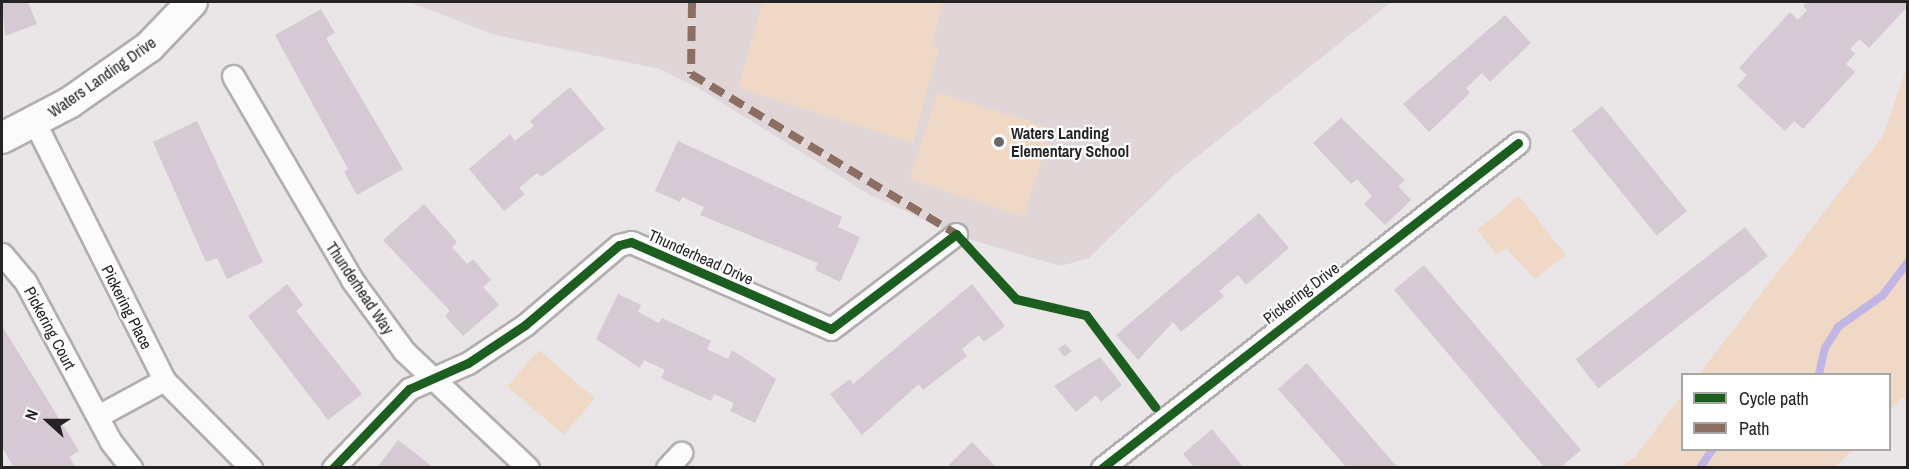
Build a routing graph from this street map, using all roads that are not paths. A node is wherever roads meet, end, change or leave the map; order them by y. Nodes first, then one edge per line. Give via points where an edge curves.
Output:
1 (192, 2) edge
2 (234, 76) dead end
3 (35, 123) junction
4 (2, 138) edge
5 (1518, 143) dead end
6 (956, 234) dead end
7 (2, 254) edge
8 (164, 380) junction
9 (436, 380) junction
10 (98, 416) junction
11 (131, 468) edge
12 (251, 468) edge
13 (333, 468) edge
14 (528, 468) edge
15 (1102, 468) edge

1 - 3 street, Waters Landing Drive via 149,47
2 - 9 street, Thunderhead Way via 352,280 404,351
3 - 4 street, Waters Landing Drive
3 - 8 street, Pickering Place
5 - 15 street, Pickering Drive
6 - 9 street, Thunderhead Drive via 831,329 631,242 619,244 525,325
7 - 10 street, Pickering Court via 25,281
8 - 10 street
8 - 12 street, Pickering Place
9 - 13 street, Thunderhead Drive via 410,389
9 - 14 street, Thunderhead Way
10 - 11 street, Pickering Court

